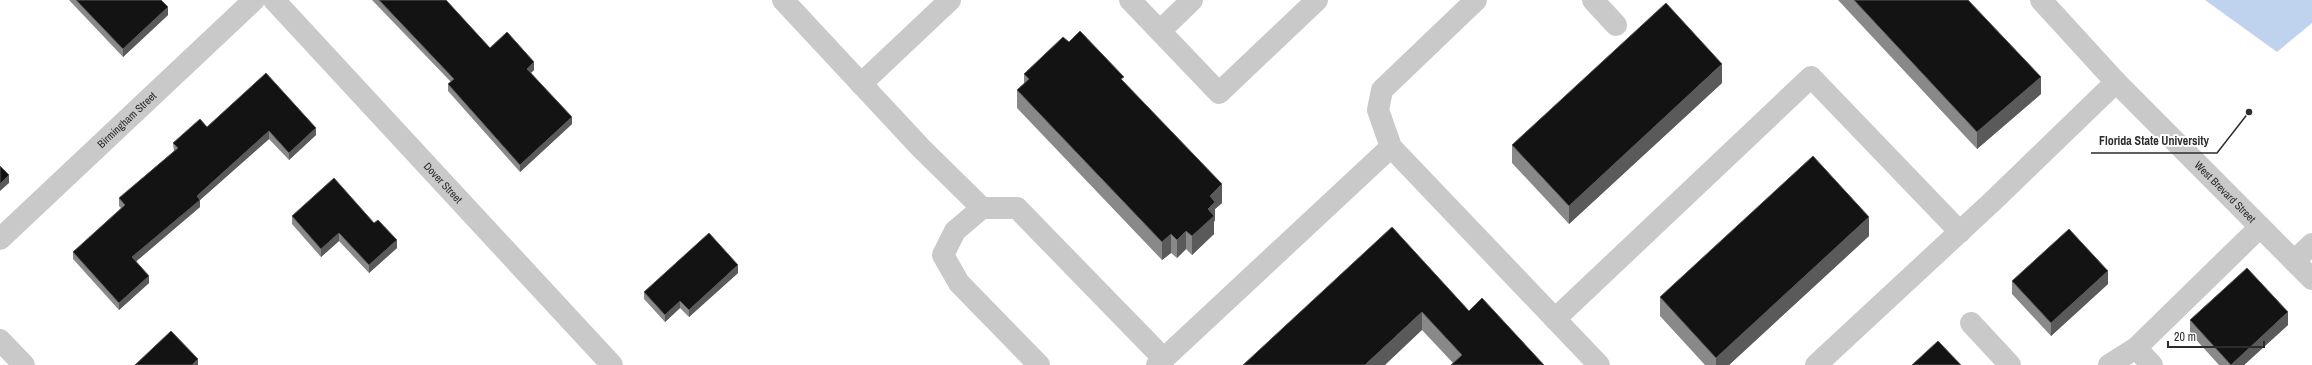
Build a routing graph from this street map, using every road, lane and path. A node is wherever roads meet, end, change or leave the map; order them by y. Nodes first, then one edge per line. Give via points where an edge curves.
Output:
1 (254, 0) edge
2 (274, 0) edge
3 (782, 0) edge
4 (950, 0) edge
5 (1130, 0) edge
6 (1192, 0) edge
7 (1317, 0) edge
8 (1476, 0) edge
9 (1593, 0) edge
10 (2041, 0) edge
11 (1616, 25) dead end
12 (1160, 31) junction
13 (2116, 82) junction
14 (861, 84) junction
15 (1391, 147) junction
16 (982, 208) junction
17 (2260, 227) junction
18 (1960, 232) junction
19 (0, 239) edge
20 (2312, 244) edge
21 (2294, 261) junction
22 (2312, 279) edge
23 (1556, 319) junction
24 (1971, 323) dead end
25 (0, 340) edge
26 (2136, 348) junction
27 (1160, 362) edge
28 (24, 365) edge
29 (612, 365) edge
30 (1038, 365) edge
31 (1599, 365) edge
32 (1816, 365) edge
33 (2010, 365) edge
34 (2109, 365) edge
35 (2152, 365) edge

1 - 19 street, Birmingham Street
2 - 29 street, Dover Street
3 - 14 street
4 - 14 street
5 - 12 street
6 - 12 street
7 - 12 street via 1219,93
8 - 15 street via 1382,90 1378,110
9 - 11 street
10 - 13 street, West Brevard Street
13 - 17 street, West Brevard Street
13 - 18 street
14 - 16 street
15 - 23 street
15 - 27 street
16 - 27 street via 1017,208
16 - 30 street via 955,231 943,255 959,282
17 - 21 street, West Brevard Street
17 - 26 street
18 - 23 street via 1811,77
18 - 32 street
20 - 21 street
21 - 22 street, West Brevard Street
23 - 31 street
24 - 33 street
25 - 28 street
26 - 34 street
26 - 35 street

